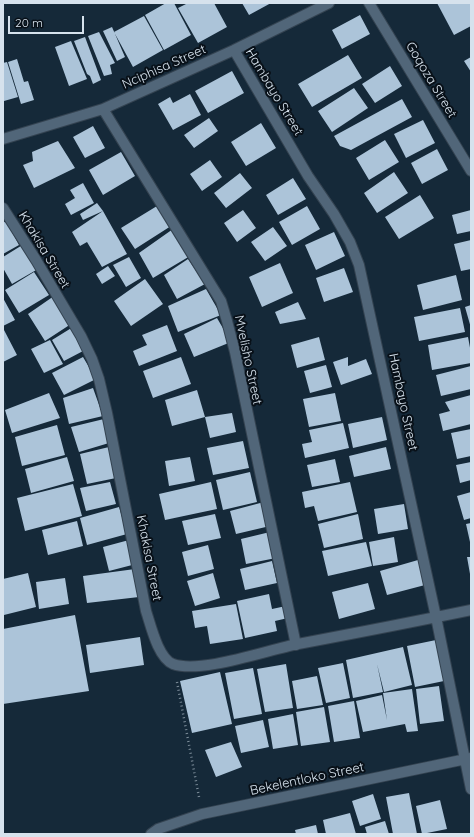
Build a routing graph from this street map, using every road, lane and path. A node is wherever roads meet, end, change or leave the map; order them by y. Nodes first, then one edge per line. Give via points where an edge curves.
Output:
1 (329, 3) edge
2 (369, 3) edge
3 (234, 50) junction
4 (103, 109) junction
5 (3, 139) edge
6 (471, 171) edge
7 (3, 208) edge
8 (471, 610) edge
9 (436, 618) junction
10 (296, 645) junction
11 (174, 664) junction
12 (468, 758) edge
13 (471, 789) edge
14 (202, 814) junction
15 (151, 834) edge

1 - 3 street, Nciphisa Street
2 - 6 street, Goqoza Street
3 - 4 street, Nciphisa Street
3 - 9 street, Hambayo Street via 308,176 334,214 350,242 359,266
4 - 5 street, Nciphisa Street
4 - 10 street, Mvelisho Street via 221,302 235,352
7 - 11 street, Khakisa Street via 81,336 92,359 107,413 146,611 163,654
8 - 9 street
9 - 10 street
9 - 12 street, Hambayo Street
10 - 11 street via 215,664
11 - 14 path
12 - 13 street, Hambayo Street
12 - 14 street, Bekelentloko Street
14 - 15 street, Bekelentloko Street via 165,826

